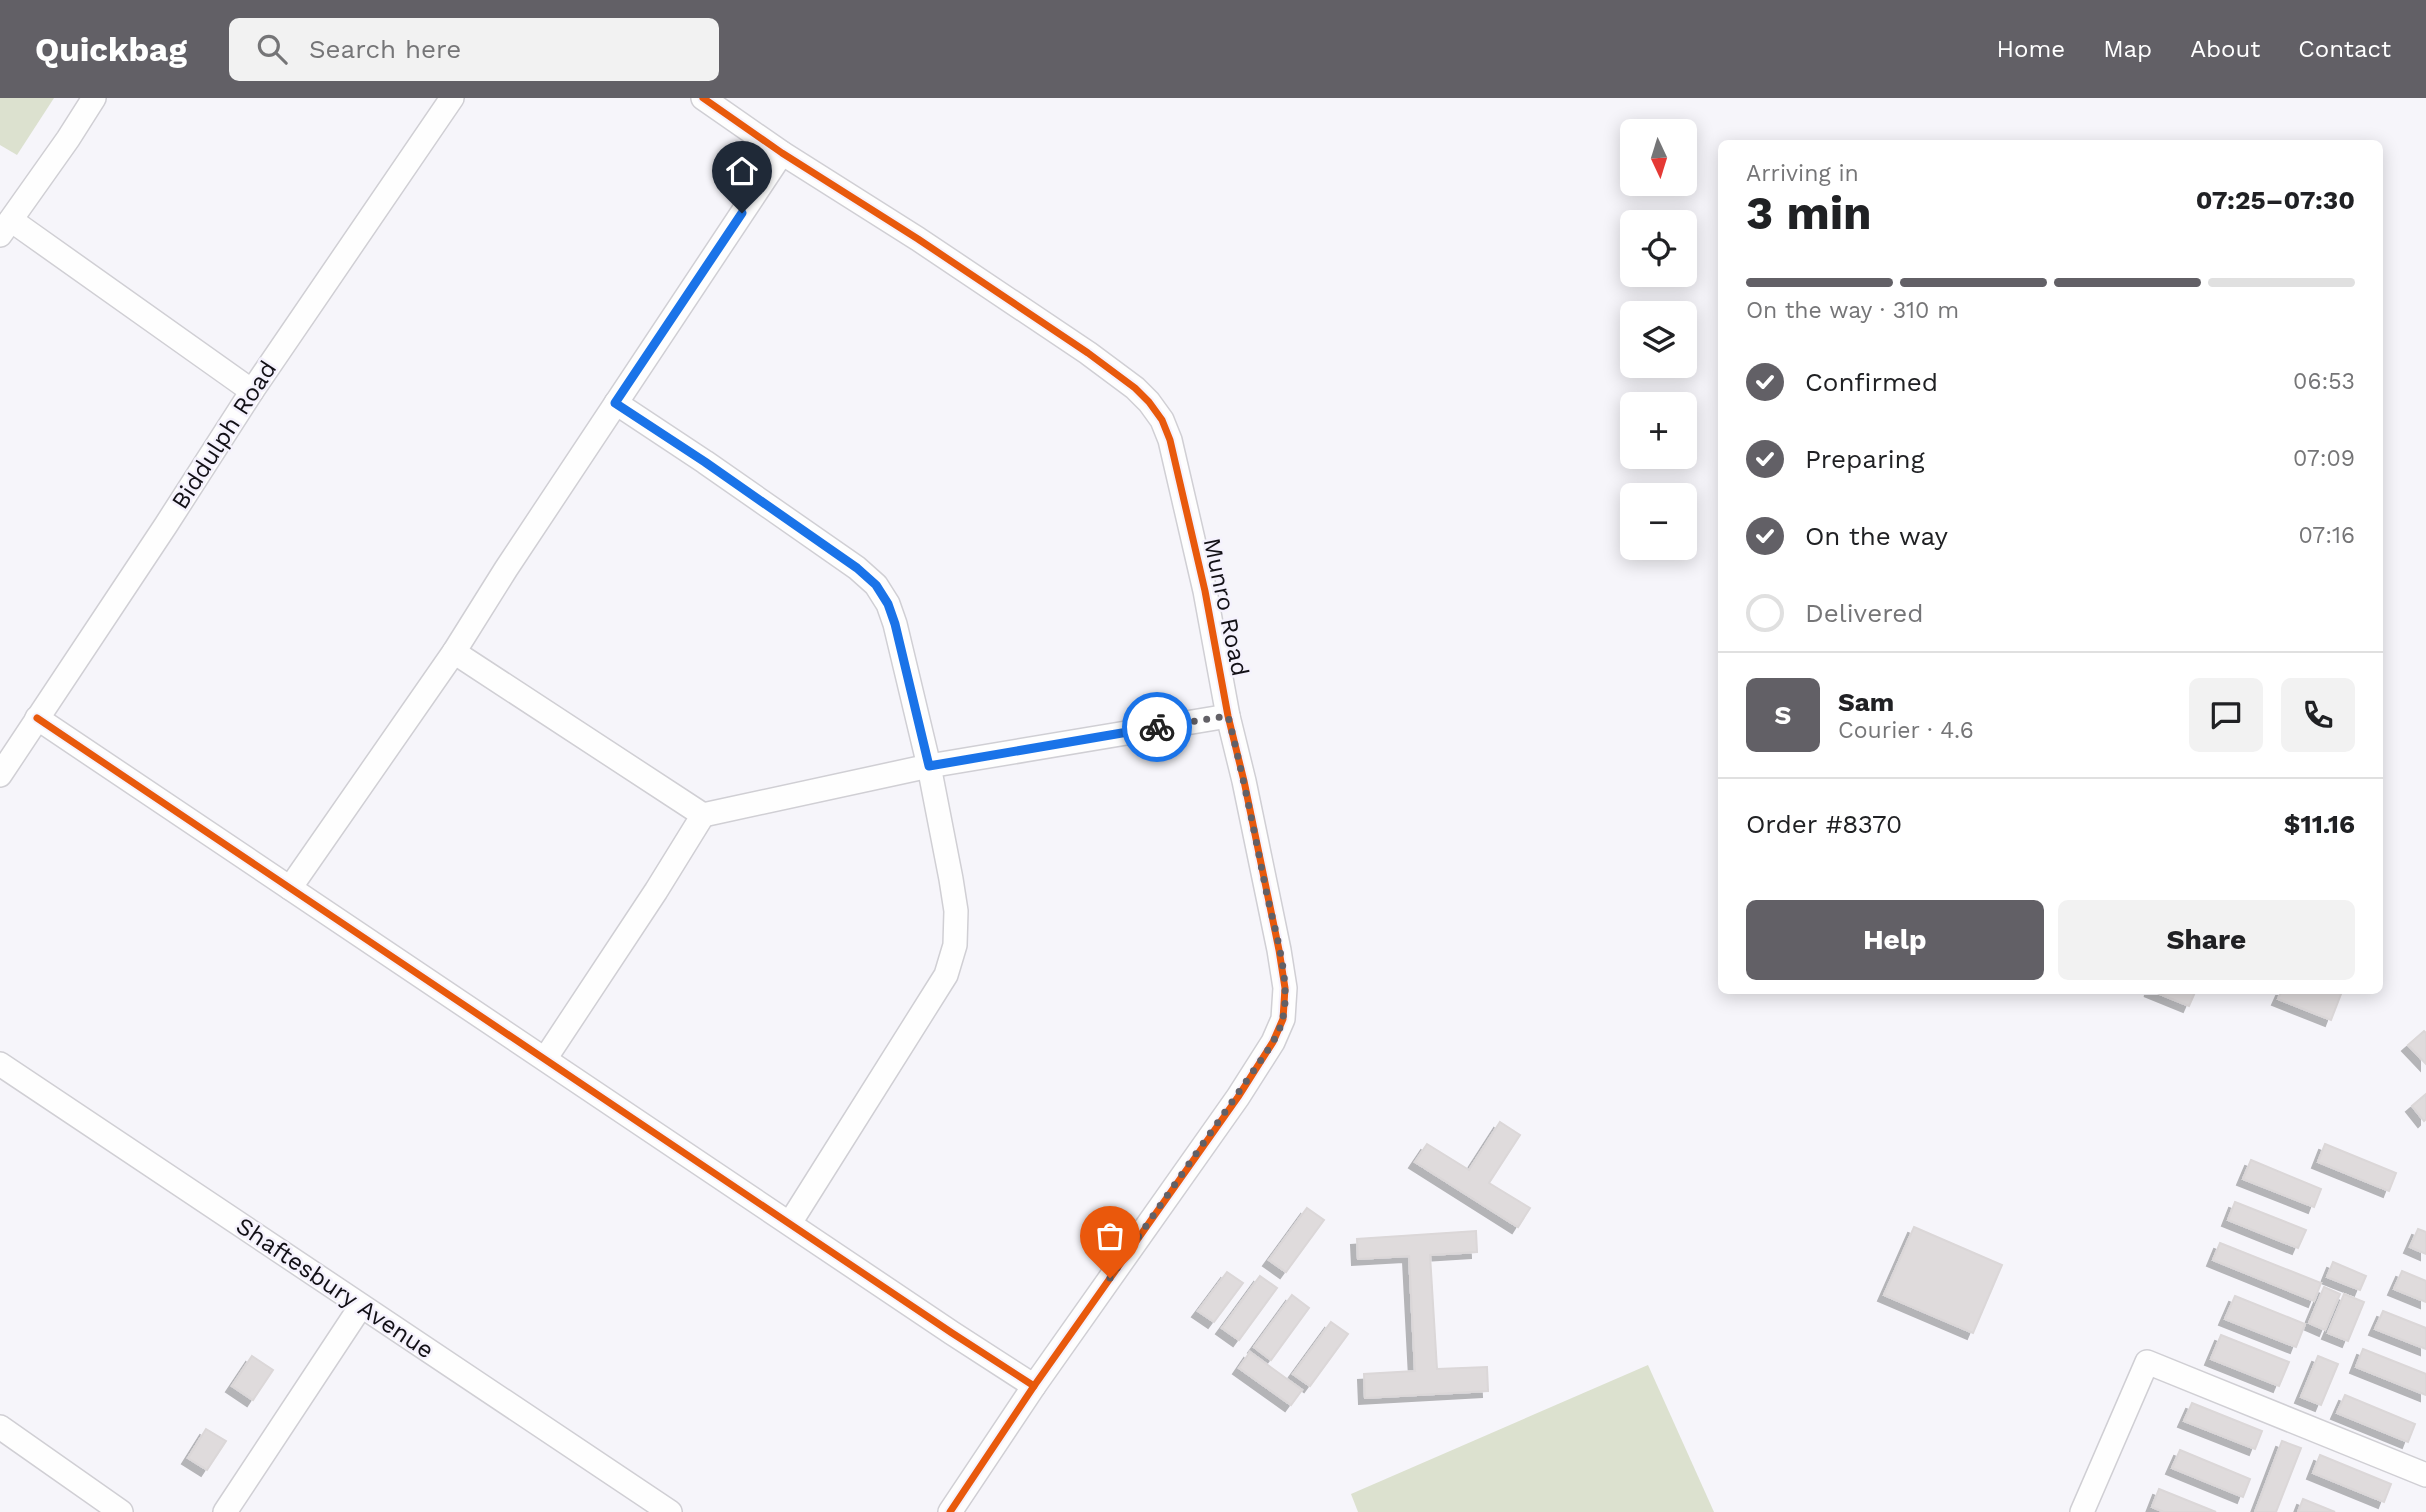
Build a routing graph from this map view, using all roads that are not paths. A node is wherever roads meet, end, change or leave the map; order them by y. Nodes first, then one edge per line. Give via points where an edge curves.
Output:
1 (94, 98) edge
2 (452, 98) edge
3 (703, 98) edge
4 (782, 153) junction
5 (5, 227) edge
6 (251, 391) junction
7 (615, 403) junction
8 (454, 652) junction
9 (1228, 716) junction
10 (37, 718) junction
11 (929, 766) junction
12 (0, 775) edge
13 (703, 815) junction
14 (289, 888) junction
15 (545, 1059) junction
16 (0, 1064) edge
17 (789, 1223) junction
18 (361, 1306) junction
19 (1034, 1385) junction
20 (0, 1427) edge
21 (2426, 1475) edge
22 (121, 1512) edge
23 (225, 1512) edge
24 (670, 1512) edge
25 (950, 1512) edge
26 (2082, 1512) edge

1 - 5 street
2 - 6 street, Biddulph Road
3 - 4 street, Munro Road
4 - 7 street
4 - 9 street, Munro Road via 1088,353 1149,402 1170,440
5 - 6 street
6 - 10 street, Biddulph Road
7 - 8 street
7 - 11 street via 810,534 876,585 895,624
8 - 13 street
8 - 14 street
9 - 11 street
9 - 19 street, Munro Road via 1279,950 1285,988 1283,1019 1238,1097
10 - 12 street, Biddulph Road
10 - 14 street
11 - 13 street
11 - 17 street via 956,911 955,945 946,975
13 - 15 street
14 - 15 street
15 - 17 street
16 - 18 street, Shaftesbury Avenue
17 - 19 street
18 - 23 street
18 - 24 street, Shaftesbury Avenue
19 - 25 street, Munro Road
20 - 22 street
21 - 26 street via 2147,1362

